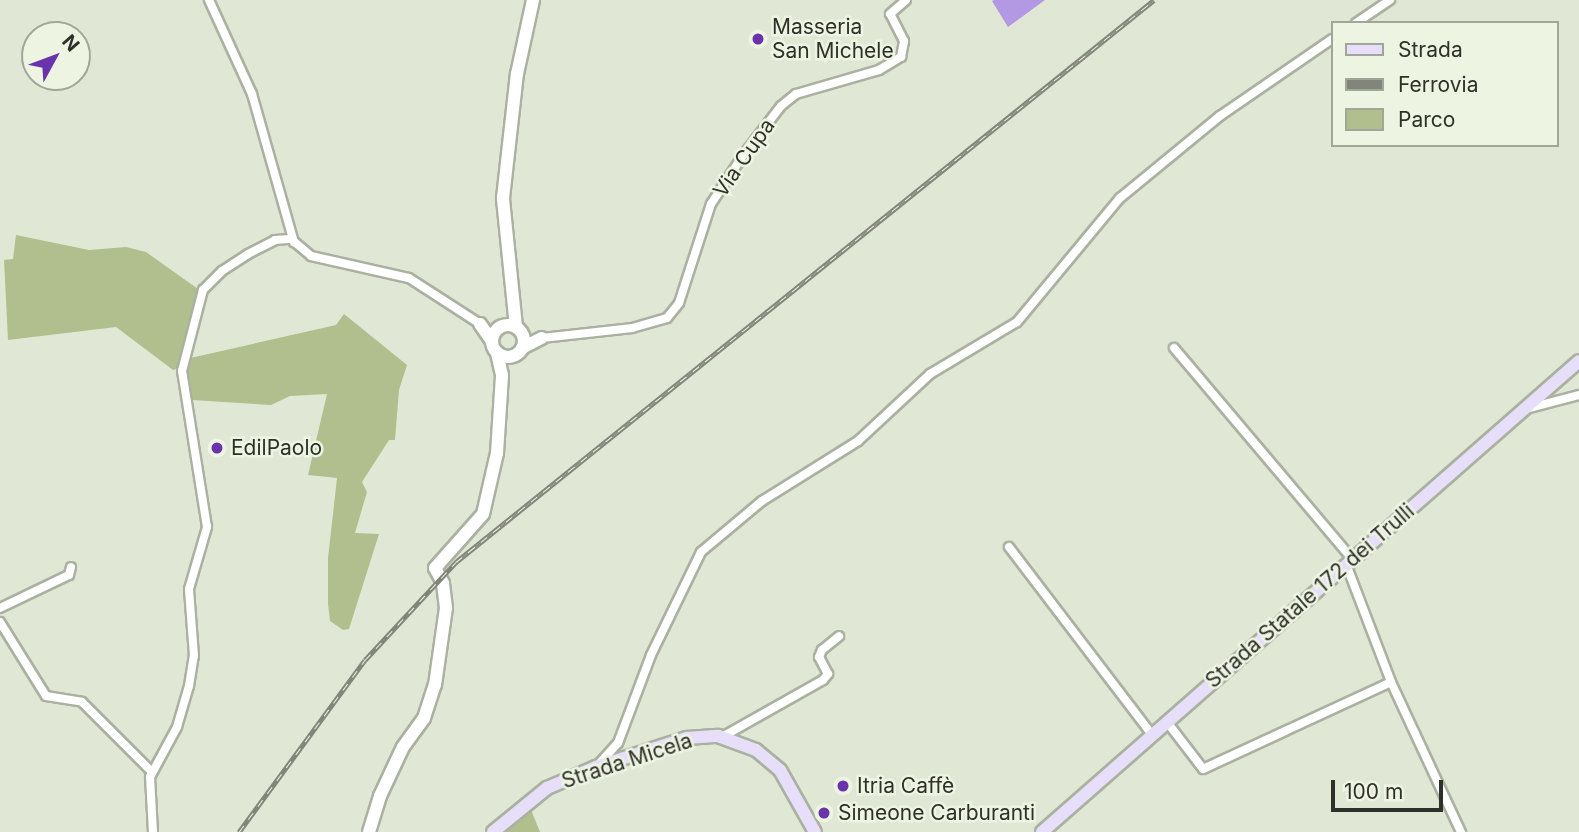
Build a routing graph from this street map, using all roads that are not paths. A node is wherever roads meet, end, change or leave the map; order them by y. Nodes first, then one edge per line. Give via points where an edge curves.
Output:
1 (209, 0) edge
2 (533, 0) edge
3 (906, 0) edge
4 (1390, 0) edge
5 (1359, 21) edge
6 (1330, 40) edge
7 (295, 242) junction
8 (510, 302) junction
9 (480, 324) joint
10 (519, 330) junction
11 (497, 337) junction
12 (542, 338) junction
13 (1174, 348) dead end
14 (517, 352) junction
15 (1579, 361) edge
16 (502, 375) junction
17 (1579, 395) edge
18 (1526, 409) junction
19 (1009, 547) dead end
20 (1349, 562) junction
21 (71, 568) dead end
22 (0, 608) edge
23 (0, 622) edge
24 (839, 636) dead end
25 (1391, 682) junction
26 (1167, 722) junction
27 (1152, 735) junction
28 (722, 737) junction
29 (596, 767) junction
30 (152, 772) junction
31 (153, 832) edge
32 (369, 832) edge
33 (493, 832) edge
34 (815, 832) edge
35 (1042, 832) edge
36 (1461, 832) edge

1 - 7 street via 252,94
2 - 8 street via 517,74 503,198
3 - 12 street, Via Cupa via 890,14 904,41 901,57 879,70 796,94 750,147 711,204 679,303 667,318 632,328
4 - 5 street
6 - 29 street via 1220,116 1120,198 1017,323 930,374 858,441 762,501 701,552 651,655 639,698 618,743
7 - 9 street via 312,256 409,278
7 - 30 street via 275,240 222,271 207,285 197,305 182,371 207,527 189,589 194,656 189,686 177,727
8 - 10 street
8 - 11 street
9 - 11 street
10 - 11 street
10 - 12 street
10 - 14 street
11 - 14 street
11 - 16 street
12 - 14 street
13 - 20 street
14 - 16 street
15 - 18 main road, Strada Statale 172 dei Trulli
16 - 32 street via 497,453 483,514 435,568 443,583 446,608 435,685 424,718 403,747 380,796
17 - 18 street
18 - 20 main road, Strada Statale 172 dei Trulli
19 - 27 street
20 - 25 street
20 - 26 main road, Strada Statale 172 dei Trulli
21 - 22 street via 69,575
23 - 30 street via 43,693 59,701 82,702
24 - 28 street via 819,657 828,674 823,680
25 - 26 street via 1203,769
25 - 36 street
26 - 27 main road, Strada Statale 172 dei Trulli
27 - 35 main road, Strada Statale 172 dei Trulli
28 - 29 main road, Strada Micela via 687,738
28 - 34 main road, Strada Micela via 756,750 780,770
29 - 33 main road, Strada Micela via 547,788
30 - 31 street

